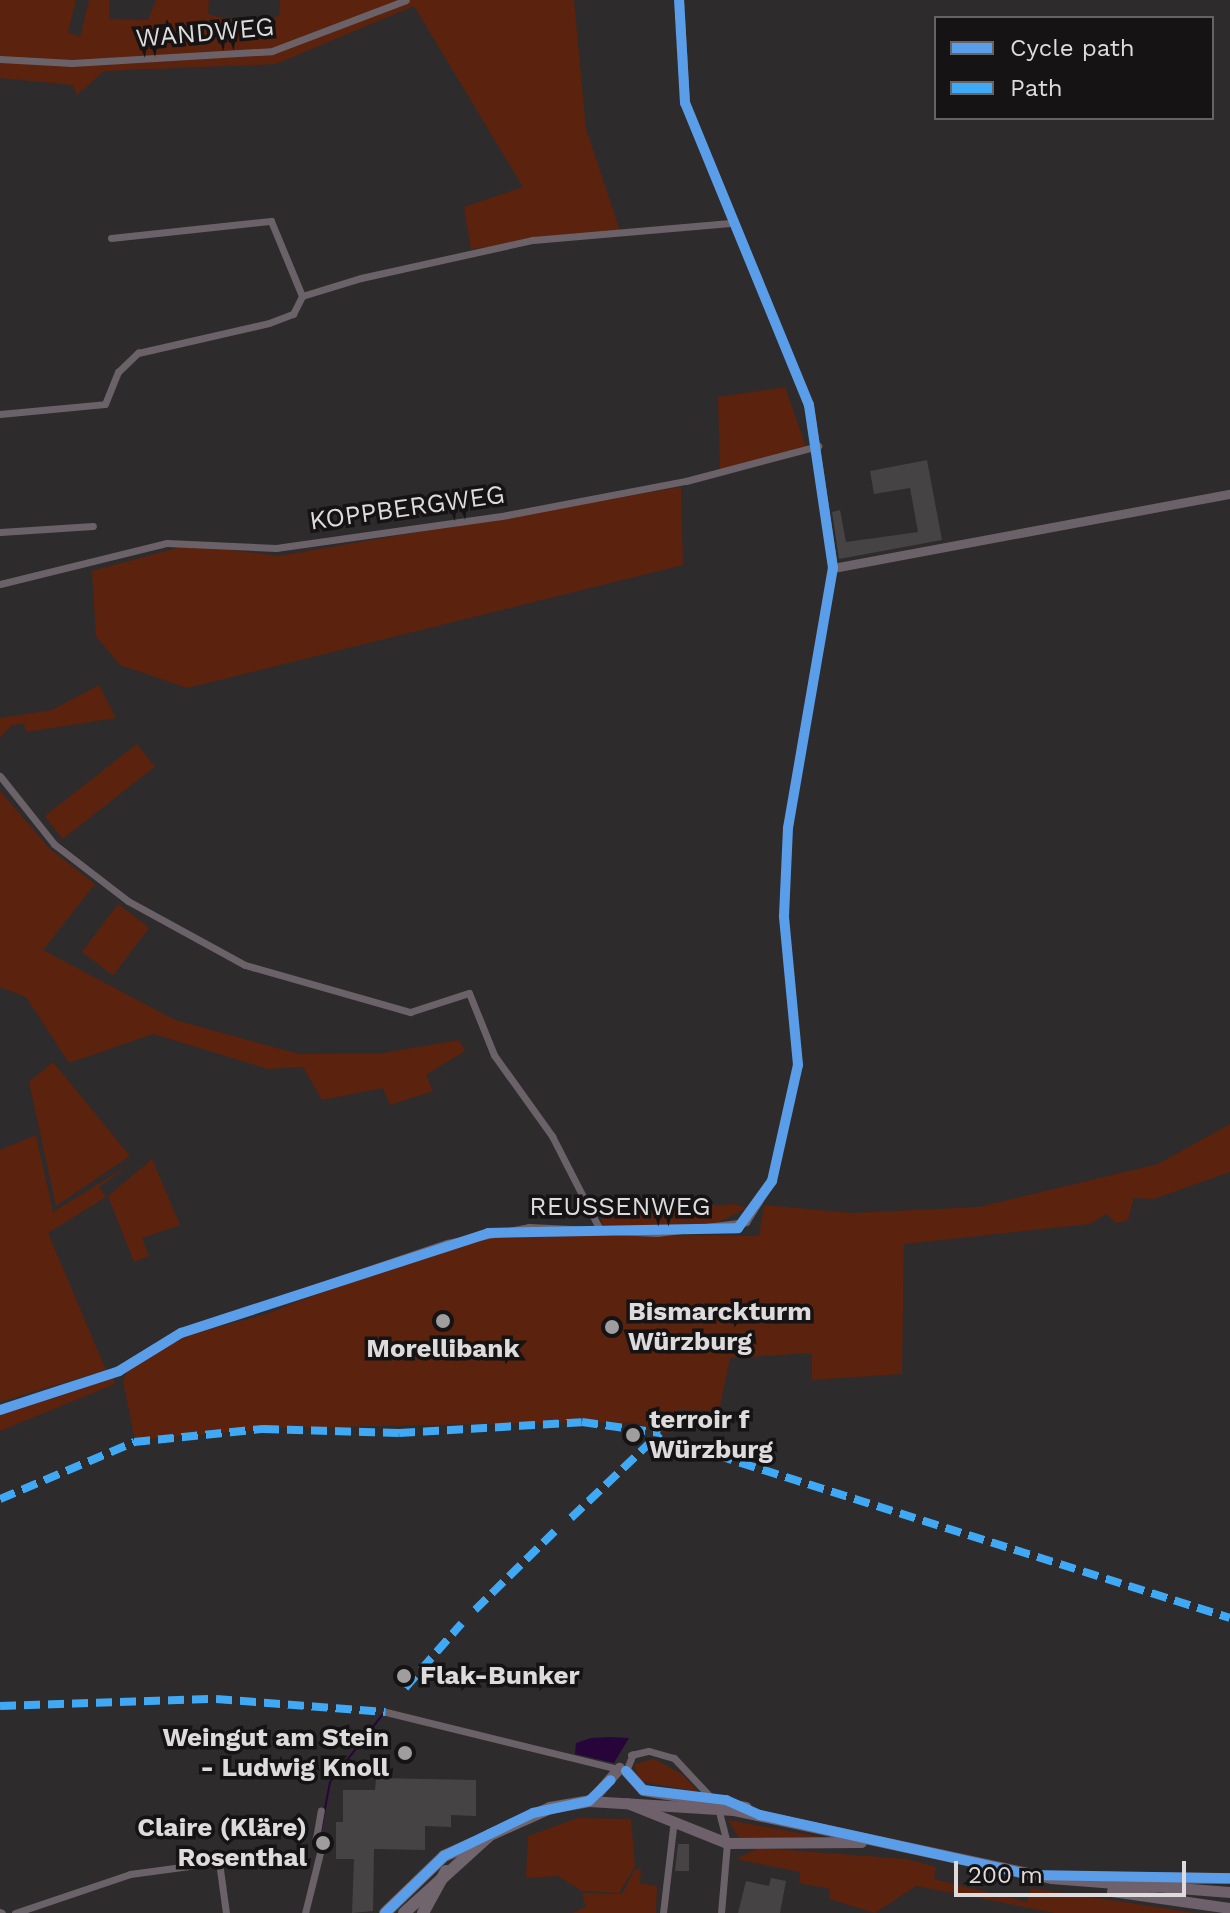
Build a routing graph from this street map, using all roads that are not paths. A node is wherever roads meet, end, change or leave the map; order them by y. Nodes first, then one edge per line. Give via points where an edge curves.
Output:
1 (406, 0) edge
2 (679, 0) edge
3 (0, 59) edge
4 (733, 223) junction
5 (111, 238) dead end
6 (302, 296) junction
7 (0, 414) edge
8 (818, 446) junction
9 (1230, 494) edge
10 (93, 526) dead end
11 (0, 532) edge
12 (833, 568) junction
13 (0, 584) edge
14 (0, 776) edge
15 (600, 1230) junction
16 (0, 1410) edge
17 (386, 1712) dead end
18 (623, 1770) junction
19 (612, 1799) junction
20 (589, 1801) junction
21 (706, 1802) junction
22 (321, 1810) dead end
23 (760, 1815) junction
24 (673, 1828) dead end
25 (480, 1841) junction
26 (878, 1841) junction
27 (727, 1843) junction
28 (446, 1870) junction
29 (1030, 1875) junction
30 (1051, 1878) junction
31 (1230, 1878) edge
32 (1230, 1892) edge
33 (1230, 1908) edge
34 (15, 1913) edge
35 (226, 1913) edge
36 (305, 1913) edge
37 (385, 1913) edge
38 (404, 1913) edge
39 (423, 1913) edge
40 (663, 1913) edge
41 (721, 1913) edge

1 - 3 street, WANDWEG via 272,51 72,63
2 - 4 street via 685,103
4 - 6 street via 507,245
4 - 8 street via 800,382
5 - 6 street via 271,221
6 - 7 street via 293,314 269,323 138,353 118,372 105,404
8 - 12 street
8 - 13 street, KOPPBERGWEG via 686,481 507,515 276,548 167,543
9 - 12 street
10 - 11 street
12 - 15 street, REUSSENWEG via 788,828 784,916 798,1065 772,1181 738,1228
14 - 15 street via 54,844 128,901 245,965 410,1012 469,993 494,1055 552,1136
15 - 16 street, REUSSENWEG via 529,1227 413,1253 181,1333 119,1371
17 - 18 street
18 - 20 main road
18 - 21 main road via 643,1790
18 - 27 street via 633,1754 657,1752 700,1778 722,1816
19 - 20 main road
19 - 21 main road
19 - 27 main road
20 - 25 highway via 533,1813
21 - 23 main road
21 - 23 main road via 726,1800
22 - 36 street
23 - 26 main road
24 - 40 street
25 - 28 highway
25 - 37 highway via 444,1856
26 - 27 main road
26 - 29 main road
27 - 41 street
28 - 38 highway
28 - 39 highway
29 - 30 main road
29 - 31 main road
30 - 32 main road
30 - 33 main road
34 - 35 street via 130,1874 219,1862

